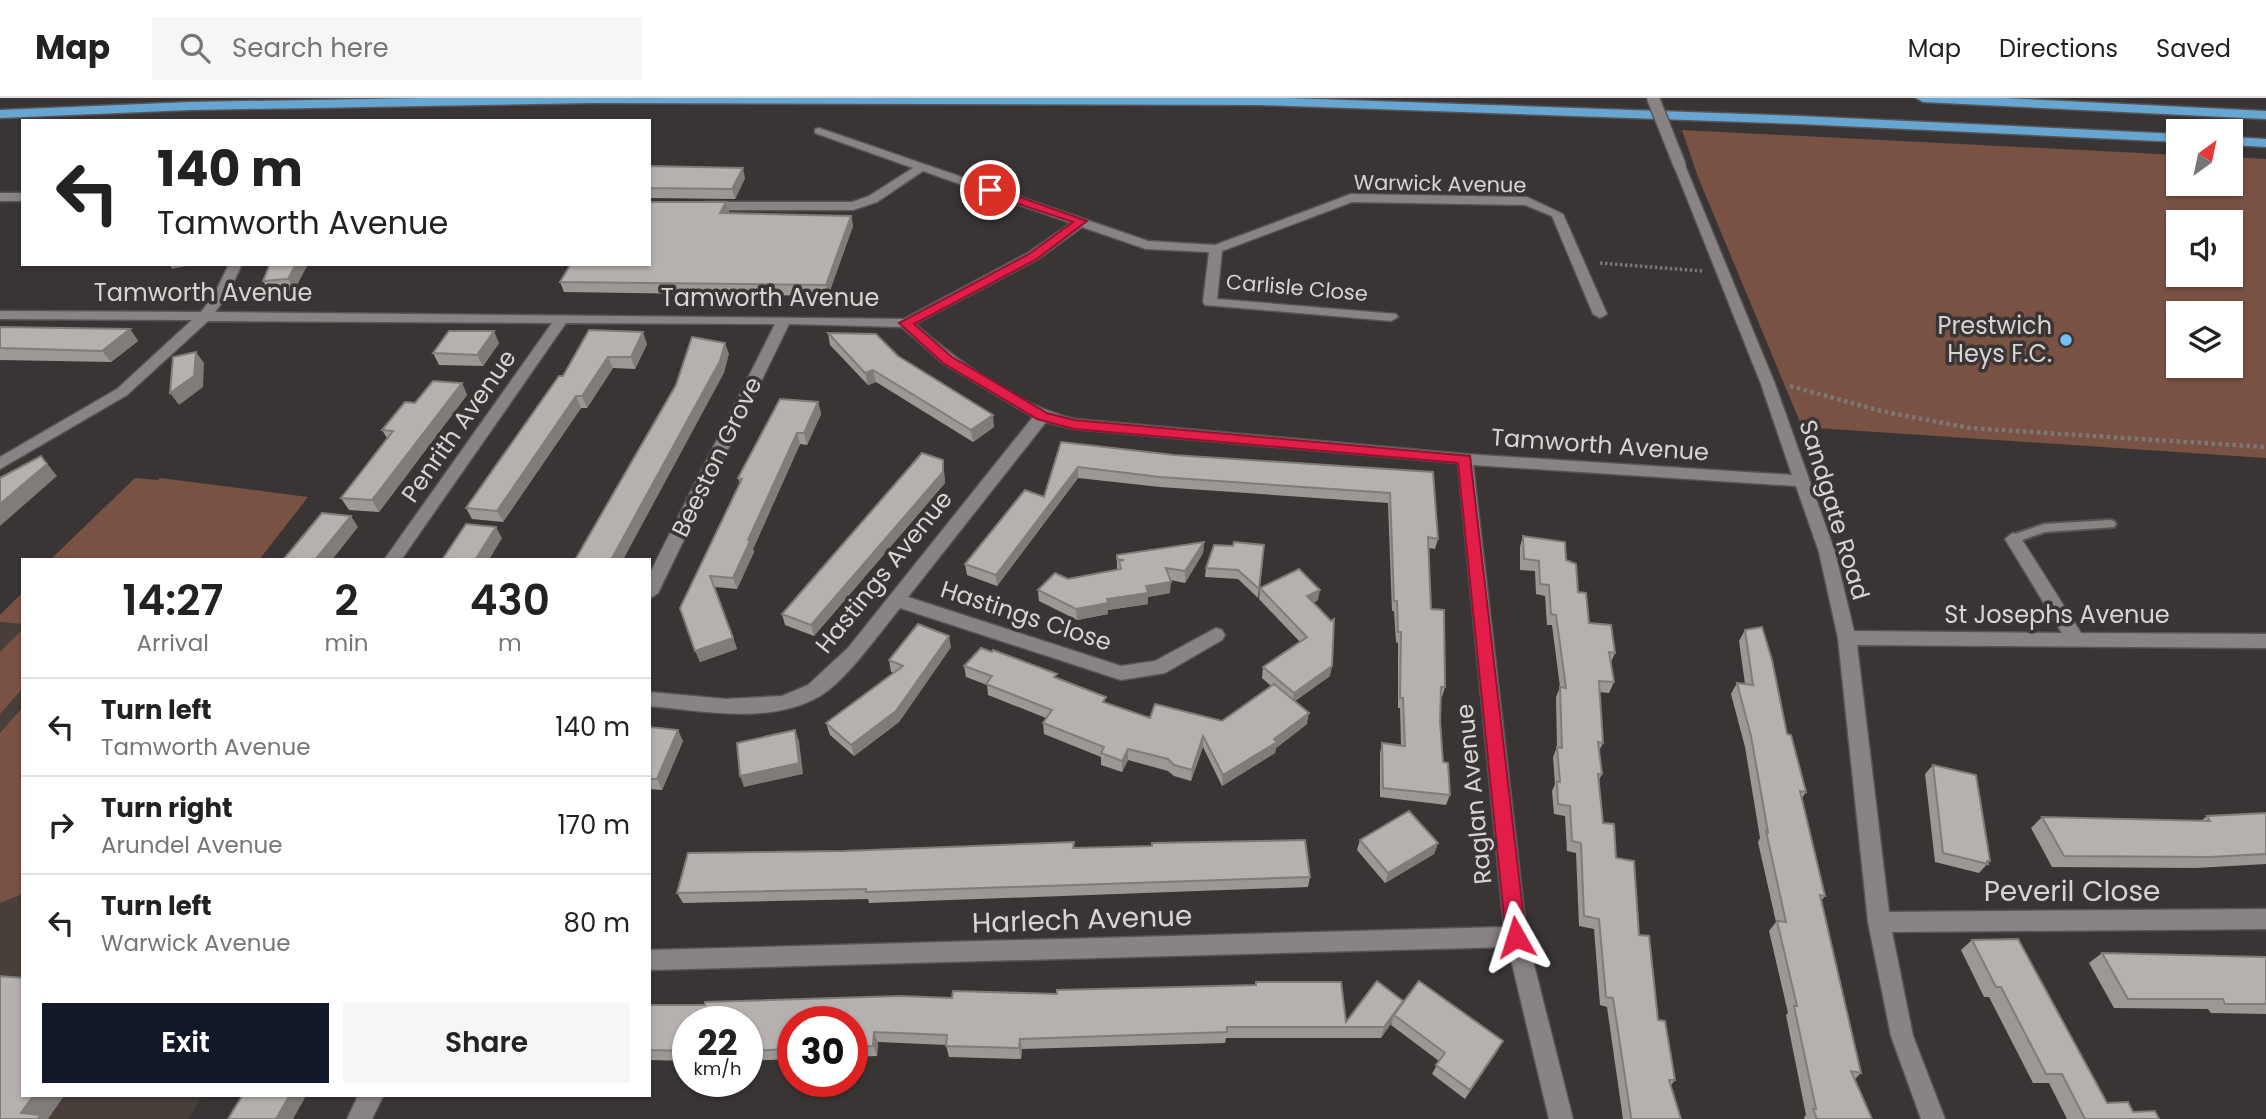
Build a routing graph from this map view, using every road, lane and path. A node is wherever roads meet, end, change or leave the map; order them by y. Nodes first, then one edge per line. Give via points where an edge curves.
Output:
1 (1653, 98) edge
2 (1923, 98) edge
3 (0, 114) edge
4 (2266, 115) edge
5 (820, 131) dead end
6 (2166, 137) edge
7 (2244, 142) edge
8 (2266, 143) edge
9 (922, 167) junction
10 (0, 197) edge
11 (21, 197) edge
12 (690, 206) edge
13 (1082, 221) junction
14 (1216, 250) junction
15 (1578, 261) junction
16 (235, 266) edge
17 (1724, 273) junction
18 (1600, 314) dead end
19 (0, 315) edge
20 (206, 315) junction
21 (1391, 317) dead end
22 (562, 319) junction
23 (784, 320) junction
24 (906, 323) junction
25 (1768, 384) junction
26 (1042, 416) junction
27 (2266, 447) edge
28 (1465, 459) junction
29 (0, 464) edge
30 (1801, 481) junction
31 (2110, 524) dead end
32 (2012, 539) joint
33 (393, 558) edge
34 (651, 589) edge
35 (897, 600) junction
36 (1216, 635) dead end
37 (1847, 638) junction
38 (2076, 640) junction
39 (2266, 641) edge
40 (651, 699) edge
41 (2266, 919) edge
42 (1879, 922) junction
43 (1516, 937) junction
44 (651, 960) edge
45 (370, 1097) edge
46 (359, 1119) edge
47 (1561, 1119) edge
48 (1933, 1119) edge

1 - 17 street, Sandgate Road, bridge
2 - 4 highway
3 - 6 highway via 593,99 1260,101
5 - 9 street, Warwick Avenue
7 - 8 highway
9 - 12 street via 873,199 853,206
9 - 13 street, Warwick Avenue
10 - 11 street
13 - 14 street, Warwick Avenue via 1146,244
13 - 24 street via 1033,256
14 - 15 street, Warwick Avenue via 1351,198 1527,201 1557,214
14 - 21 street, Carlisle Close via 1210,302
15 - 17 path
15 - 18 street, Warwick Avenue
16 - 20 street
17 - 25 street, Sandgate Road
19 - 20 street, Tamworth Avenue
20 - 22 street, Tamworth Avenue
20 - 29 street via 122,393
22 - 23 street, Tamworth Avenue
22 - 33 street, Penrith Avenue
23 - 24 street, Tamworth Avenue
23 - 34 street, Beeston Grove
24 - 26 street, Tamworth Avenue via 948,360
25 - 27 path via 1808,389 1881,411 1969,428
25 - 30 street, Sandgate Road
26 - 28 street, Tamworth Avenue via 1137,432
26 - 35 street, Hastings Avenue
28 - 30 street, Tamworth Avenue
28 - 43 street, Raglan Avenue
30 - 37 street, Sandgate Road via 1827,552
31 - 32 lane via 2044,528
32 - 38 street
35 - 36 street, Hastings Close via 1121,673 1159,668
35 - 40 street, Hastings Avenue via 854,653 815,690 784,703 726,706
37 - 38 street, St Josephs Avenue
37 - 42 street, Sandgate Road
38 - 39 street, St Josephs Avenue
41 - 42 street, Peveril Close
42 - 48 street, Sandgate Road via 1902,1036
43 - 44 street, Harlech Avenue
43 - 47 street, Raglan Avenue
45 - 46 street

